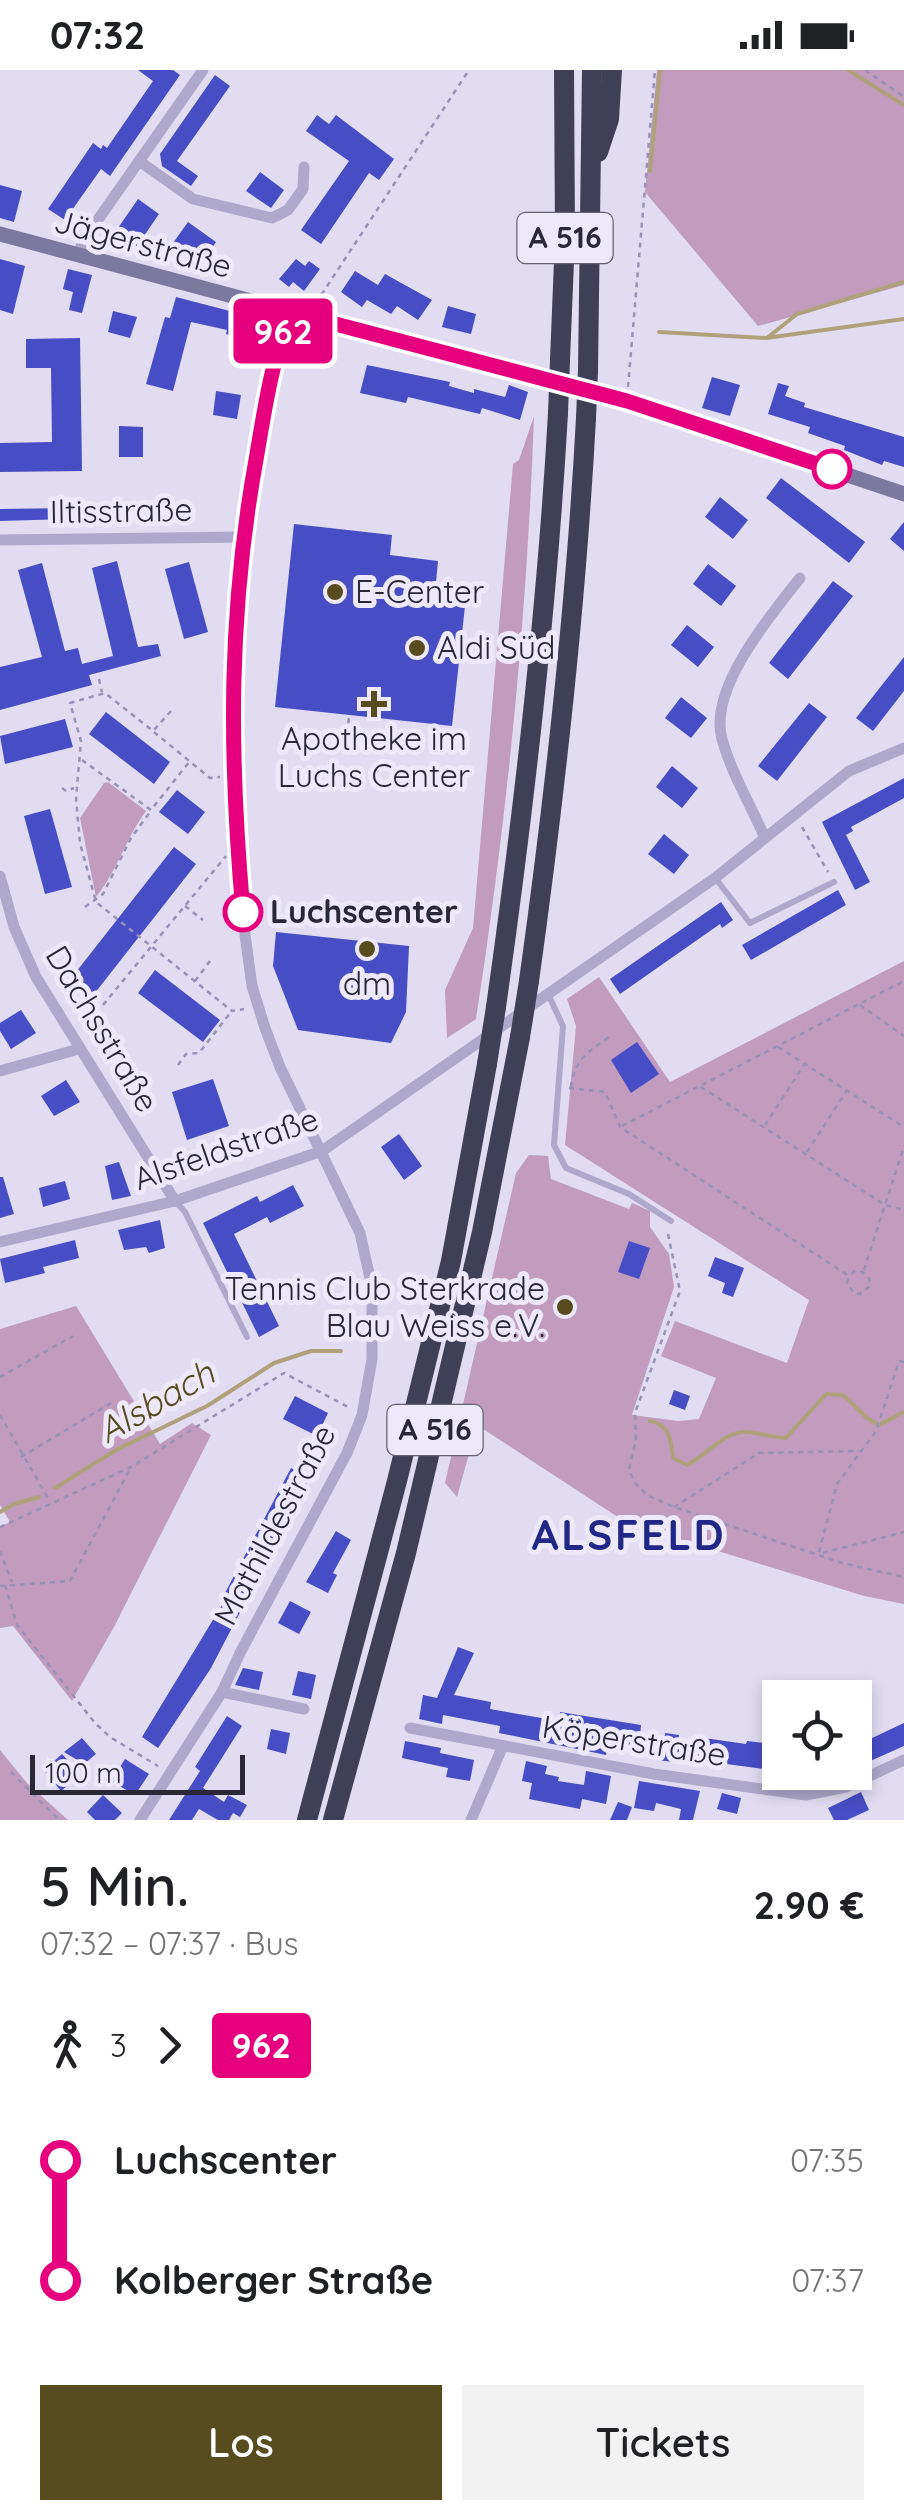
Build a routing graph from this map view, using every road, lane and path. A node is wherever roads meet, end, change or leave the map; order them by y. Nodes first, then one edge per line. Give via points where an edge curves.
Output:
1 (203, 70) edge
2 (469, 70) edge
3 (555, 70) edge
4 (564, 70) edge
5 (592, 70) edge
6 (612, 70) edge
7 (655, 70) edge
8 (866, 70) edge
9 (904, 97) edge
10 (564, 117) junction
11 (139, 161) junction
12 (304, 167) dead end
13 (593, 168) junction
14 (0, 234) edge
15 (78, 255) junction
16 (290, 312) junction
17 (307, 316) junction
18 (627, 401) junction
19 (904, 494) edge
20 (242, 537) junction
21 (0, 540) edge
22 (800, 578) dead end
23 (99, 679) dead end
24 (102, 694) junction
25 (171, 711) dead end
26 (349, 716) dead end
27 (153, 731) junction
28 (347, 743) dead end
29 (904, 748) edge
30 (80, 758) junction
31 (190, 761) junction
32 (234, 777) junction
33 (62, 788) dead end
34 (77, 788) junction
35 (151, 810) junction
36 (794, 814) junction
37 (765, 838) junction
38 (239, 840) junction
39 (0, 876) edge
40 (716, 878) junction
41 (834, 882) joint
42 (96, 902) junction
43 (184, 905) junction
44 (86, 908) dead end
45 (203, 920) dead end
46 (150, 948) junction
47 (210, 961) dead end
48 (904, 981) edge
49 (194, 982) junction
50 (549, 996) junction
51 (858, 1004) junction
52 (103, 1005) dead end
53 (258, 1007) junction
54 (232, 1011) junction
55 (610, 1036) dead end
56 (904, 1036) edge
57 (777, 1046) junction
58 (79, 1049) junction
59 (805, 1064) junction
60 (178, 1065) dead end
61 (0, 1071) edge
62 (558, 1085) junction
63 (700, 1086) junction
64 (571, 1088) junction
65 (847, 1090) junction
66 (620, 1127) junction
67 (764, 1127) junction
68 (904, 1127) edge
69 (904, 1146) edge
70 (322, 1151) junction
71 (806, 1154) junction
72 (175, 1201) junction
73 (885, 1205) junction
74 (904, 1210) edge
75 (671, 1220) joint
76 (0, 1242) edge
77 (864, 1272) junction
78 (849, 1276) junction
79 (74, 1336) dead end
80 (247, 1337) dead end
81 (904, 1362) edge
82 (0, 1378) edge
83 (111, 1402) dead end
84 (362, 1414) junction
85 (0, 1415) edge
86 (861, 1452) junction
87 (21, 1456) junction
88 (131, 1468) junction
89 (49, 1502) junction
90 (674, 1507) junction
91 (0, 1527) edge
92 (904, 1532) edge
93 (0, 1551) edge
94 (819, 1554) junction
95 (904, 1577) edge
96 (13, 1584) junction
97 (3, 1586) edge
98 (222, 1692) junction
99 (304, 1709) dead end
100 (410, 1728) dead end
101 (502, 1748) junction
102 (904, 1760) edge
103 (11, 1772) dead end
104 (169, 1773) junction
105 (60, 1820) edge
106 (140, 1820) edge
107 (307, 1820) edge
108 (333, 1820) edge
109 (471, 1820) edge

1 - 11 street
2 - 17 path
3 - 10 highway
4 - 10 highway, A 516
5 - 13 highway, A 516
6 - 13 highway via 609,119
7 - 18 path
8 - 9 path
10 - 107 highway, A 516, bridge via 548,570 496,1007 451,1261
11 - 12 street via 193,199 272,218 288,210 303,189
11 - 15 street
13 - 108 highway, A 516, bridge via 579,534 556,784 520,1037 415,1515
14 - 15 street, Jägerstraße
15 - 16 street, Jägerstraße
16 - 17 street, Jägerstraße
16 - 20 street, Mathildestraße
17 - 18 street, Jägerstraße
18 - 19 street, Jägerstraße
20 - 21 street, Iltisstraße
20 - 32 street, Mathildestraße
22 - 37 street via 760,629 721,699 722,738
23 - 24 path
24 - 27 path
24 - 30 path via 70,703
25 - 27 path
26 - 28 path
27 - 31 path
29 - 36 street, Alsfeldstraße via 849,771
30 - 34 path
30 - 35 path
31 - 32 path via 210,778
31 - 35 path
32 - 38 street, Mathildestraße
33 - 34 path
34 - 42 path via 80,843
35 - 42 path
36 - 37 street, Alsfeldstraße
36 - 41 path
37 - 40 street, Alsfeldstraße
38 - 43 path
38 - 53 street, Mathildestraße
39 - 58 street, Dachsstraße via 23,952
40 - 41 lane via 750,924
40 - 50 street, Alsfeldstraße
42 - 44 path
42 - 46 path
43 - 45 path
43 - 46 path
46 - 49 path
46 - 52 path
47 - 49 path
48 - 51 path
49 - 54 path
50 - 62 lane via 563,1026
50 - 70 street, Alsfeldstraße
51 - 56 path
51 - 57 path
53 - 54 path
53 - 70 street, Mathildestraße
54 - 60 path via 199,1053 186,1054
55 - 64 path via 584,1054
57 - 59 path
57 - 63 path
58 - 61 street
58 - 72 street, Dachsstraße
59 - 65 path
59 - 67 path
62 - 64 path
62 - 75 lane via 554,1145 566,1168 630,1194
63 - 66 path
63 - 67 path
64 - 66 path via 604,1092
65 - 68 path
65 - 71 path
66 - 78 path
67 - 71 path
69 - 73 path
70 - 72 street, Alsfeldstraße
70 - 84 street, Mathildestraße via 360,1233 372,1287 372,1359
71 - 73 path
72 - 76 street, Alsfeldstraße
72 - 80 lane
73 - 74 path
73 - 77 path
75 - 90 path via 680,1292 635,1413 629,1469 646,1495
77 - 78 path
77 - 78 path via 870,1286 860,1294 849,1289
79 - 82 path
81 - 86 path
83 - 87 path
84 - 88 path via 284,1373
84 - 98 street, Mathildestraße
85 - 87 path
86 - 90 path via 759,1453
86 - 94 path via 837,1484
87 - 89 path
88 - 89 path
88 - 96 path via 70,1581
89 - 91 path
90 - 94 path
92 - 94 path
93 - 96 path
94 - 95 path
96 - 97 path
97 - 104 path via 17,1625 95,1722
98 - 99 street
98 - 104 street, Mathildestraße
100 - 101 street, Köperstraße
101 - 102 street, Köperstraße via 806,1795 846,1787
101 - 109 street
103 - 105 path
104 - 106 street, Mathildestraße

